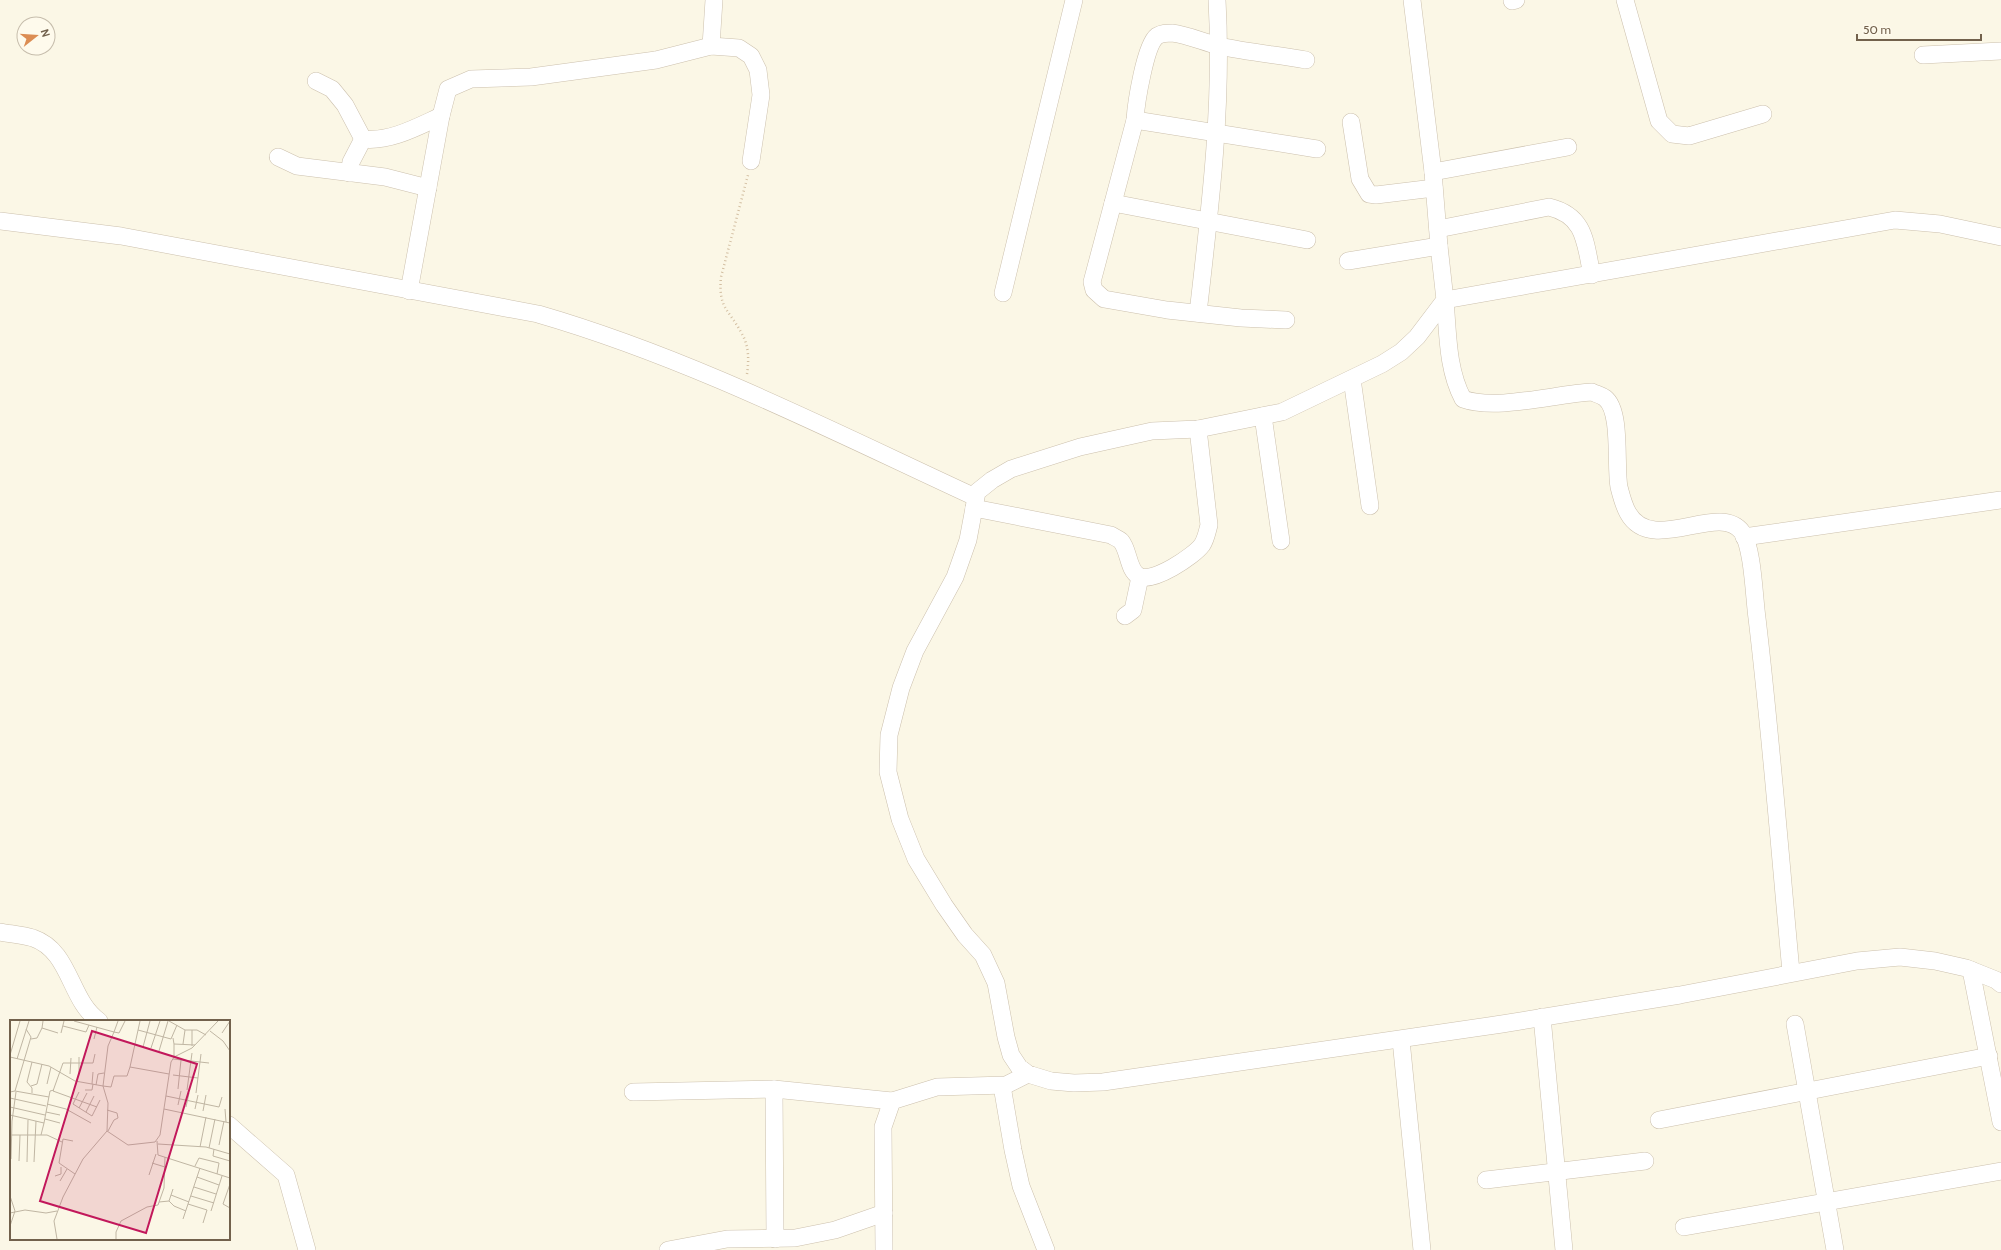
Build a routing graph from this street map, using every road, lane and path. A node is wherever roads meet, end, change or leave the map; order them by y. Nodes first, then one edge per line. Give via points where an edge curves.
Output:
1 (714, 0) edge
2 (1074, 0) edge
3 (1217, 0) edge
4 (1412, 0) edge
5 (1625, 0) edge
6 (711, 46) junction
7 (1220, 46) junction
8 (2001, 51) edge
9 (1924, 55) dead end
10 (1306, 60) dead end
11 (316, 81) dead end
12 (1762, 114) dead end
13 (441, 116) junction
14 (1135, 120) junction
15 (1351, 122) dead end
16 (1217, 133) junction
17 (363, 139) junction
18 (1568, 147) dead end
19 (1317, 149) dead end
20 (278, 157) dead end
21 (751, 161) joint
22 (349, 173) junction
23 (1434, 180) junction
24 (428, 188) junction
25 (1113, 203) junction
26 (0, 221) edge
27 (1208, 222) junction
28 (1438, 229) junction
29 (2001, 237) edge
30 (1307, 240) dead end
31 (1439, 246) junction
32 (1348, 261) dead end
33 (1592, 275) junction
34 (409, 291) junction
35 (1003, 293) dead end
36 (1445, 300) junction
37 (1198, 313) junction
38 (1286, 320) dead end
39 (1352, 379) junction
40 (745, 391) junction
41 (1263, 416) junction
42 (1198, 429) junction
43 (2001, 500) edge
44 (974, 502) junction
45 (1370, 506) dead end
46 (1744, 538) junction
47 (1280, 541) dead end
48 (1140, 577) junction
49 (1125, 616) dead end
50 (0, 932) edge
51 (1971, 970) junction
52 (1791, 972) junction
53 (2000, 980) edge
54 (1542, 1017) junction
55 (98, 1020) edge
56 (1795, 1024) dead end
57 (1401, 1040) junction
58 (1989, 1056) junction
59 (1028, 1074) junction
60 (1002, 1086) junction
61 (774, 1089) junction
62 (1806, 1090) junction
63 (633, 1092) dead end
64 (892, 1101) junction
65 (1659, 1120) dead end
66 (2001, 1122) edge
67 (230, 1125) edge
68 (1646, 1161) dead end
69 (1557, 1171) junction
70 (2001, 1171) edge
71 (1486, 1180) dead end
72 (1826, 1201) junction
73 (884, 1214) junction
74 (1684, 1227) dead end
75 (775, 1239) junction
76 (307, 1250) edge
77 (668, 1250) edge
78 (884, 1250) edge
79 (1046, 1250) edge
80 (1422, 1250) edge
81 (1564, 1250) edge
82 (1835, 1250) edge

1 - 6 street
2 - 35 street
3 - 7 street
4 - 23 street
5 - 12 street via 1659,121 1672,134 1689,136
6 - 13 street via 656,60 531,78 471,79 448,90
6 - 21 street via 739,48 751,56 758,70 761,95
7 - 10 street
7 - 14 street via 1171,33 1162,33 1156,37 1150,46 1136,101
7 - 16 street
8 - 9 street
11 - 17 street via 332,89 345,105
13 - 17 street via 412,130 376,141
13 - 24 street
14 - 16 street
14 - 25 street
15 - 23 street via 1360,179 1369,194 1376,195
16 - 19 street
16 - 27 street
17 - 22 street via 351,162
18 - 23 street
20 - 22 street via 297,166
21 - 40 path via 719,293 725,308 742,334 749,355
22 - 24 street via 385,177
23 - 28 street
24 - 34 street
25 - 27 street
25 - 37 street via 1092,282 1094,290 1104,299
26 - 34 street via 121,236
27 - 30 street
27 - 37 street
28 - 31 street
28 - 33 street via 1548,207 1560,210 1572,217 1580,227
29 - 33 street via 1940,224 1895,220
31 - 32 street
31 - 36 street
33 - 36 street
34 - 40 street via 538,314 584,327 678,362
36 - 39 street via 1401,352
36 - 46 street via 1452,370 1456,385 1464,399 1474,403 1493,404 1592,392 1605,398 1614,417 1619,487 1628,514 1647,530 1721,522 1735,526
37 - 38 street
39 - 41 street via 1282,412
39 - 45 street
40 - 44 street
41 - 42 street
41 - 47 street
42 - 44 street via 1152,431 1080,447 1012,469 977,492
42 - 48 street via 1209,525 1206,538 1196,551 1174,567 1148,578
43 - 46 street
44 - 48 street via 1111,535 1121,541 1135,573
44 - 59 street via 968,540 955,577 915,651 901,688 889,735 888,772 900,819 916,859 944,905 983,955 996,983 1011,1055 1019,1067
46 - 52 street via 1748,546 1759,636
48 - 49 street via 1133,610
50 - 55 street via 34,938 56,953 84,1008
51 - 52 street via 1935,961 1900,957
51 - 53 street
51 - 58 street
52 - 54 street via 1680,995
54 - 57 street
54 - 69 street
56 - 62 street
57 - 59 street via 1103,1082 1051,1081
57 - 80 street
58 - 62 street
58 - 66 street
59 - 60 street
60 - 64 street via 937,1087
60 - 79 street via 1022,1186
61 - 63 street
61 - 64 street
61 - 75 street
62 - 65 street
62 - 72 street
64 - 73 street via 883,1127
67 - 76 street via 286,1174
68 - 69 street
69 - 71 street
69 - 81 street
70 - 72 street
72 - 74 street
72 - 82 street
73 - 75 street via 835,1230
73 - 78 street
75 - 77 street via 726,1239

